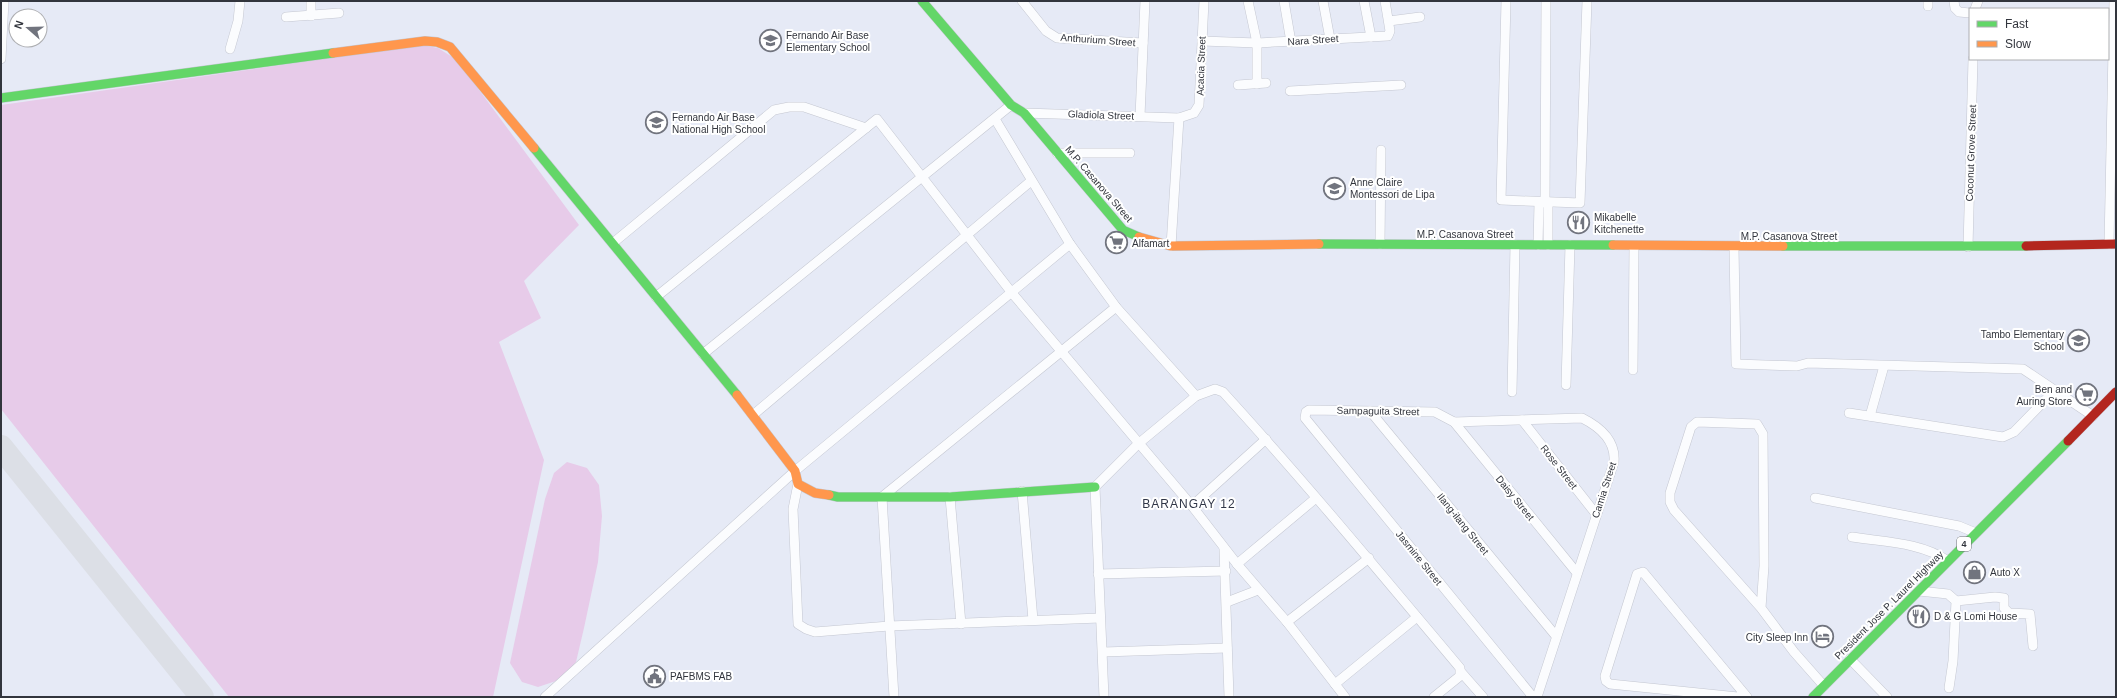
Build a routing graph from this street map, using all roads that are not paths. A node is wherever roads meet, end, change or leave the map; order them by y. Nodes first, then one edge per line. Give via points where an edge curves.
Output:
1 (4, 1) edge
2 (240, 1) edge
3 (311, 1) edge
4 (922, 1) edge
5 (1022, 1) edge
6 (1145, 1) edge
7 (1204, 1) edge
8 (1248, 1) edge
9 (1284, 1) edge
10 (1324, 1) edge
11 (1364, 1) edge
12 (1385, 1) edge
13 (1506, 1) edge
14 (1546, 1) edge
15 (1587, 1) edge
16 (1954, 1) edge
17 (2114, 1) edge
18 (1969, 13) edge
19 (339, 14) dead end
20 (311, 16) junction
21 (286, 17) dead end
22 (1420, 17) dead end
23 (1389, 20) junction
24 (1371, 37) junction
25 (1330, 39) junction
26 (1202, 41) junction
27 (1291, 42) junction
28 (1143, 43) junction
29 (1257, 43) junction
30 (230, 48) dead end
31 (1, 58) edge
32 (1973, 60) edge
33 (1266, 83) dead end
34 (1257, 84) junction
35 (1238, 85) dead end
36 (1401, 85) dead end
37 (1290, 91) dead end
38 (1, 98) edge
39 (1011, 105) junction
40 (1024, 113) junction
41 (1140, 116) junction
42 (1178, 118) junction
43 (995, 119) junction
44 (866, 128) junction
45 (1381, 150) dead end
46 (1057, 153) junction
47 (1130, 153) dead end
48 (922, 178) junction
49 (1031, 181) junction
50 (2114, 184) edge
51 (1544, 203) junction
52 (967, 236) junction
53 (613, 242) junction
54 (1070, 244) junction
55 (1380, 244) junction
56 (2113, 244) edge
57 (1514, 245) junction
58 (1538, 245) junction
59 (1548, 245) junction
60 (1570, 245) junction
61 (1171, 246) junction
62 (1634, 246) junction
63 (1734, 247) junction
64 (1968, 247) junction
65 (1012, 293) junction
66 (656, 297) junction
67 (1116, 307) junction
68 (1060, 352) junction
69 (703, 354) junction
70 (1884, 366) junction
71 (1633, 370) dead end
72 (1566, 385) dead end
73 (2055, 390) junction
74 (1512, 392) dead end
75 (2116, 392) edge
76 (1196, 396) junction
77 (1370, 411) junction
78 (1849, 412) dead end
79 (753, 415) junction
80 (1870, 416) junction
81 (2093, 416) junction
82 (1305, 418) joint
83 (1522, 420) junction
84 (1454, 422) junction
85 (1266, 439) junction
86 (1138, 444) junction
87 (795, 471) junction
88 (798, 484) junction
89 (1095, 487) junction
90 (1022, 491) junction
91 (882, 497) junction
92 (950, 497) junction
93 (1316, 498) junction
94 (1815, 498) dead end
95 (1192, 506) junction
96 (1596, 514) junction
97 (1976, 532) junction
98 (1852, 537) dead end
99 (1224, 549) junction
100 (1369, 558) junction
101 (1948, 561) junction
102 (1236, 564) junction
103 (1226, 571) junction
104 (1577, 573) junction
105 (1098, 574) junction
106 (1258, 590) junction
107 (1919, 591) junction
108 (1956, 601) junction
109 (1227, 602) junction
110 (1761, 608) junction
111 (1417, 617) junction
112 (1100, 618) junction
113 (1033, 620) junction
114 (1287, 622) junction
115 (961, 624) junction
116 (889, 626) junction
117 (1556, 636) junction
118 (2033, 646) dead end
119 (1227, 648) junction
120 (1103, 652) junction
121 (1850, 659) junction
122 (1461, 672) junction
123 (1335, 684) junction
124 (1824, 686) junction
125 (1949, 688) dead end
126 (556, 694) edge
127 (545, 697) edge
128 (894, 697) edge
129 (1104, 697) edge
130 (1229, 697) edge
131 (1345, 697) edge
132 (1434, 697) edge
133 (1483, 697) edge
134 (1533, 697) edge
135 (1537, 697) edge
136 (1738, 697) edge
137 (1747, 697) edge
138 (1813, 697) edge
139 (1887, 697) edge

1 - 31 street
2 - 30 street via 238,21
3 - 20 street
4 - 39 main road, M.P. Casanova Street
5 - 28 street, Anthurium Street via 1046,31 1057,38
6 - 28 street
7 - 26 street, Acacia Street
8 - 29 street
9 - 27 street
10 - 25 street
11 - 24 street
12 - 23 street, Nara Street
13 - 51 street via 1501,200
14 - 51 street
15 - 51 street via 1580,203
16 - 18 street via 1959,12
17 - 50 street
19 - 20 street
20 - 21 street
22 - 23 street
23 - 24 street, Nara Street via 1388,36
24 - 25 street, Nara Street
25 - 27 street, Nara Street
26 - 29 street, Nara Street
26 - 42 street, Acacia Street via 1199,105 1194,113
27 - 29 street, Nara Street
28 - 41 street
29 - 34 street
32 - 64 street, Coconut Grove Street
33 - 34 street
34 - 35 street
36 - 37 street
38 - 53 main road via 275,60 425,41 438,42 450,47
39 - 40 main road, M.P. Casanova Street
39 - 43 street
40 - 41 street, Gladiola Street
40 - 46 main road, M.P. Casanova Street
41 - 42 street, Gladiola Street
42 - 61 street
43 - 48 street
43 - 49 street
44 - 48 street via 877,119
44 - 53 street via 804,107 774,110
44 - 66 street
45 - 55 street
46 - 47 street
46 - 61 main road, M.P. Casanova Street via 1122,230
48 - 52 street
48 - 69 street
49 - 52 street
49 - 54 street
50 - 56 street
51 - 58 street
51 - 59 street
52 - 65 street
52 - 79 street
53 - 66 main road
54 - 65 street
54 - 67 street
55 - 57 main road, M.P. Casanova Street
55 - 61 main road, M.P. Casanova Street
56 - 64 main road, M.P. Casanova Street
57 - 58 main road, M.P. Casanova Street
57 - 74 street
58 - 59 main road, M.P. Casanova Street
59 - 60 main road, M.P. Casanova Street
60 - 62 main road, M.P. Casanova Street
60 - 72 street
62 - 63 main road, M.P. Casanova Street
62 - 71 street
63 - 64 main road, M.P. Casanova Street
63 - 70 street via 1736,364 1797,366 1808,362
65 - 68 street
65 - 87 street
66 - 69 main road
67 - 68 street
67 - 76 street
68 - 86 street
68 - 91 street
69 - 79 main road
70 - 73 street via 1978,366 2023,369
70 - 80 street
73 - 80 street via 2014,432 2004,437
73 - 81 street
75 - 81 main road, President Jose P. Laurel Highway / 4
76 - 85 street via 1216,389 1223,392
76 - 86 street
77 - 82 street, Sampaguita Street via 1309,410
77 - 84 street, Sampaguita Street via 1435,412
77 - 117 street, Ilang-ilang Street
78 - 80 street
79 - 87 main road
81 - 97 main road, President Jose P. Laurel Highway / 4
82 - 134 street, Jasmine Street
83 - 84 street, Camia Street
83 - 96 street, Rose Street
83 - 96 street, Camia Street via 1582,418 1594,424 1610,441 1615,450 1614,462
84 - 104 street, Daisy Street
85 - 93 street
85 - 95 street
86 - 89 street
86 - 95 street
87 - 88 main road
87 - 126 street
88 - 91 main road via 815,493 838,497
88 - 116 street via 793,509 798,624 815,632
89 - 90 main road
89 - 105 street
90 - 92 main road
90 - 113 street
91 - 92 main road
91 - 116 street
92 - 115 street
93 - 100 street
93 - 102 street
94 - 97 street via 1959,526
95 - 99 street
96 - 104 street, Camia Street
97 - 101 main road, President Jose P. Laurel Highway / 4
98 - 101 street via 1911,546 1939,555
99 - 102 street
99 - 103 street
100 - 111 street
100 - 114 street
101 - 107 main road, President Jose P. Laurel Highway / 4
102 - 106 street
103 - 105 street
103 - 109 street
104 - 117 street, Camia Street
105 - 112 street
106 - 109 street
106 - 114 street
107 - 108 street via 1948,594
107 - 121 main road, President Jose P. Laurel Highway / 4
108 - 118 street via 2004,598 2004,608 2008,613 2030,614
108 - 125 street
109 - 119 street
110 - 110 street via 1713,556 1670,502 1670,493 1692,427 1697,422 1757,424 1763,434 1764,566
110 - 124 street
111 - 122 street
111 - 123 street
112 - 113 street
112 - 120 street
113 - 115 street
114 - 123 street
115 - 116 street
116 - 128 street
117 - 135 street, Camia Street
119 - 120 street
119 - 130 street
120 - 129 street
121 - 124 main road, President Jose P. Laurel Highway / 4
121 - 139 street
122 - 132 street via 1460,676
122 - 133 street
123 - 131 street
124 - 138 main road, President Jose P. Laurel Highway / 4
126 - 127 street
136 - 137 street via 1610,684 1606,681 1605,676 1637,574 1643,572

